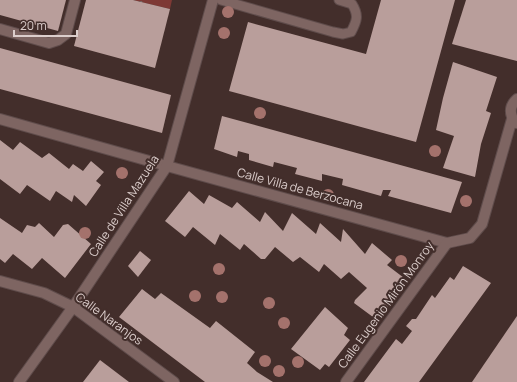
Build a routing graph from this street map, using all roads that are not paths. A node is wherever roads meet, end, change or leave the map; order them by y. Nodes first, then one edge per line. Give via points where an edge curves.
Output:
1 (75, 0) edge
2 (213, 0) edge
3 (221, 0) edge
4 (339, 0) edge
5 (0, 29) edge
6 (517, 99) edge
7 (0, 119) edge
8 (515, 121) edge
9 (167, 166) junction
10 (448, 243) junction
11 (0, 281) edge
12 (73, 307) junction
13 (19, 382) edge
14 (174, 382) edge
15 (346, 382) edge

1 - 5 street via 66,34 58,40 49,43
2 - 9 street, Calle de Villa Mazuela
3 - 4 lane via 343,34 351,32 357,12 352,4
6 - 8 street, Calle Villa de Berzocana via 511,109
7 - 9 street, Calle Villa de Berzocana
8 - 10 street, Calle Villa de Berzocana via 482,224 470,238
9 - 10 street, Calle Villa de Berzocana
9 - 12 street, Calle de Villa Mazuela
10 - 15 street, Calle Eugenio Mirón Monroy
11 - 12 street, Calle Naranjos via 44,293
12 - 13 street, Calle de Villa Mazuela
12 - 14 street, Calle Naranjos

